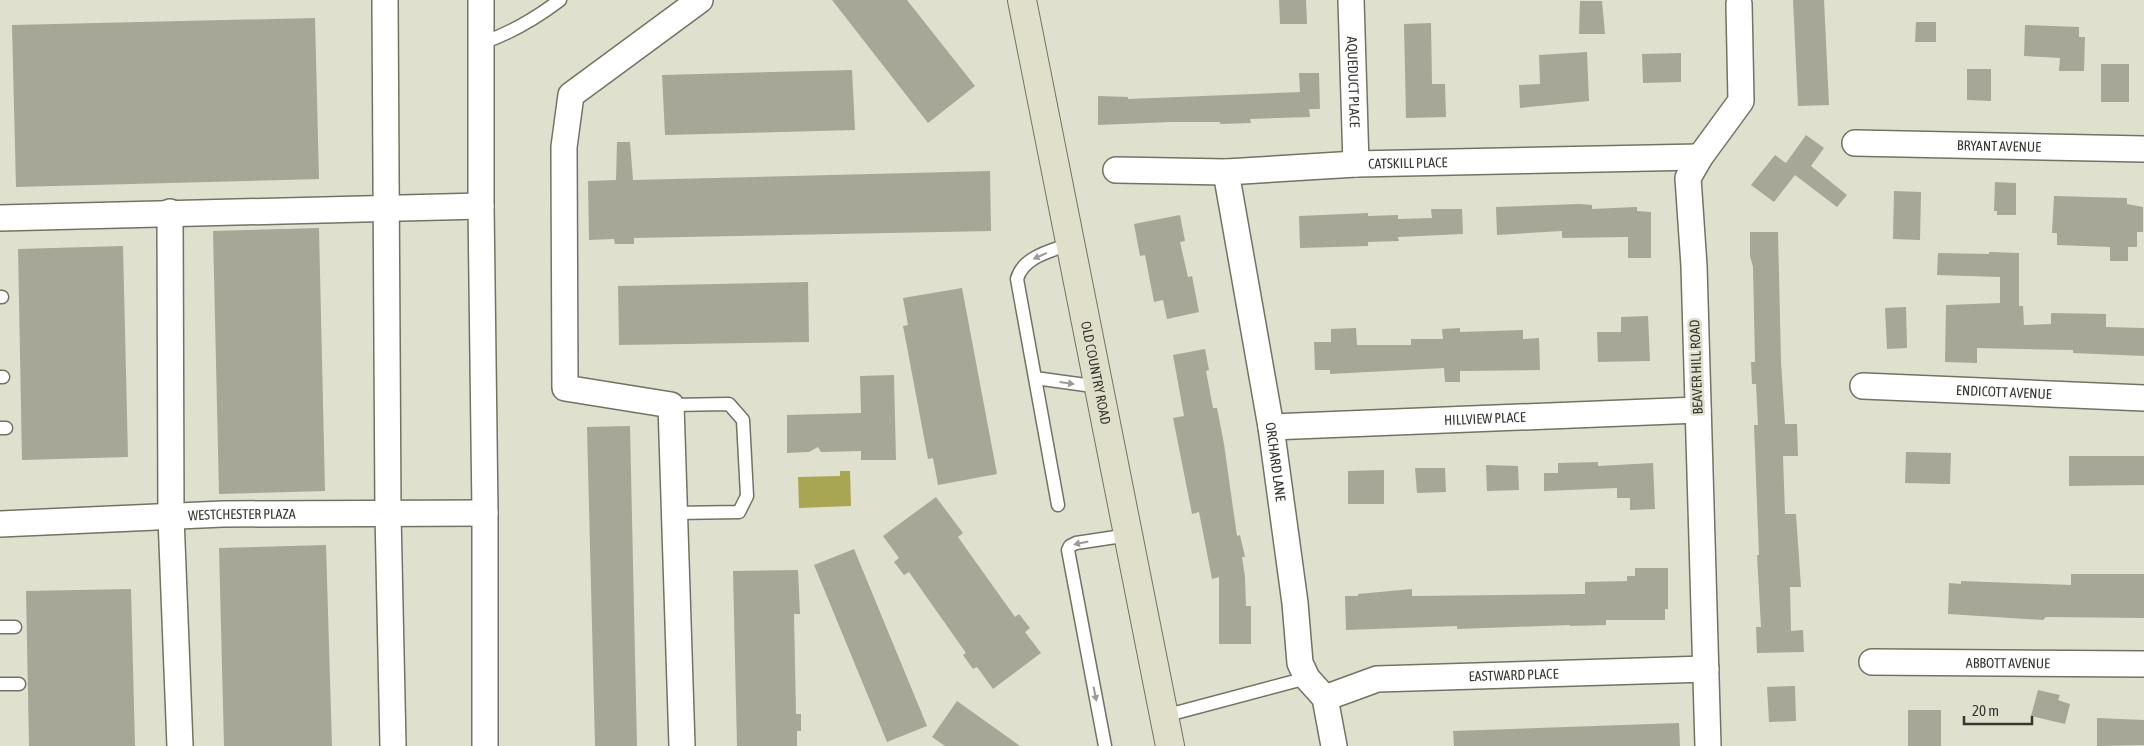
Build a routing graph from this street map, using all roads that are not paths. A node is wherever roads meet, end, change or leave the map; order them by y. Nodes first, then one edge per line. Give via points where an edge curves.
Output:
1 (385, 0) edge
2 (481, 0) edge
3 (560, 0) edge
4 (700, 0) edge
5 (1022, 0) edge
6 (1351, 0) edge
7 (1739, 4) dead end
8 (482, 43) junction
9 (1854, 143) dead end
10 (2144, 149) edge
11 (1700, 157) junction
12 (1356, 164) junction
13 (1116, 170) dead end
14 (1226, 172) junction
15 (481, 206) junction
16 (387, 208) junction
17 (170, 212) junction
18 (0, 218) edge
19 (1072, 242) junction
20 (1035, 378) junction
21 (1863, 386) dead end
22 (1100, 387) junction
23 (2144, 398) edge
24 (672, 405) junction
25 (1698, 410) junction
26 (1271, 427) junction
27 (1058, 504) dead end
28 (675, 513) junction
29 (388, 514) junction
30 (486, 514) junction
31 (171, 517) junction
32 (0, 524) edge
33 (1128, 535) junction
34 (0, 627) edge
35 (15, 627) dead end
36 (1872, 662) dead end
37 (2144, 664) edge
38 (1706, 669) junction
39 (1307, 678) junction
40 (0, 684) edge
41 (19, 684) dead end
42 (1325, 698) junction
43 (1164, 716) junction
44 (180, 746) edge
45 (393, 746) edge
46 (484, 746) edge
47 (682, 746) edge
48 (1105, 746) edge
49 (1170, 746) edge
50 (1334, 746) edge
51 (1708, 746) edge

1 - 16 street
2 - 8 street
3 - 8 lane via 510,33
4 - 24 street via 571,95 564,147 565,388
5 - 19 street, OLD COUNTRY ROAD
6 - 12 street, AQUEDUCT PLACE
7 - 11 street, BEAVER HILL ROAD via 1741,101
8 - 15 street
9 - 10 street, BRYANT AVENUE
11 - 12 street, CATSKILL PLACE
11 - 25 street, BEAVER HILL ROAD via 1688,178
12 - 14 street, CATSKILL PLACE
13 - 14 street, CATSKILL PLACE
14 - 26 street, ORCHARD LANE
15 - 16 street
15 - 30 street
16 - 17 street
16 - 29 street
17 - 18 street
17 - 31 street
19 -> 20 lane via 1028,261 1017,279
19 - 22 street, OLD COUNTRY ROAD
20 -> 22 lane
20 - 27 lane
21 - 23 street, ENDICOTT AVENUE
22 - 33 street, OLD COUNTRY ROAD
24 - 28 street
24 - 28 lane via 729,404 743,420 746,496 739,512
25 - 26 street, HILLVIEW PLACE
25 - 38 street, BEAVER HILL ROAD
26 - 39 street, ORCHARD LANE via 1300,663
28 - 47 street
29 - 30 street, WESTCHESTER PLAZA
29 - 31 street, WESTCHESTER PLAZA
29 - 45 street
30 - 46 street
31 - 32 street, WESTCHESTER PLAZA
31 - 44 street
33 - 43 street, OLD COUNTRY ROAD
33 -> 48 lane via 1076,543 1070,546 1068,554
34 - 35 lane
36 - 37 street, ABBOTT AVENUE
38 - 42 street, EASTWARD PLACE via 1377,678
38 - 51 street, BEAVER HILL ROAD
39 - 42 street, ORCHARD LANE
39 - 43 lane
40 - 41 lane
42 - 50 street
43 - 49 street, OLD COUNTRY ROAD

